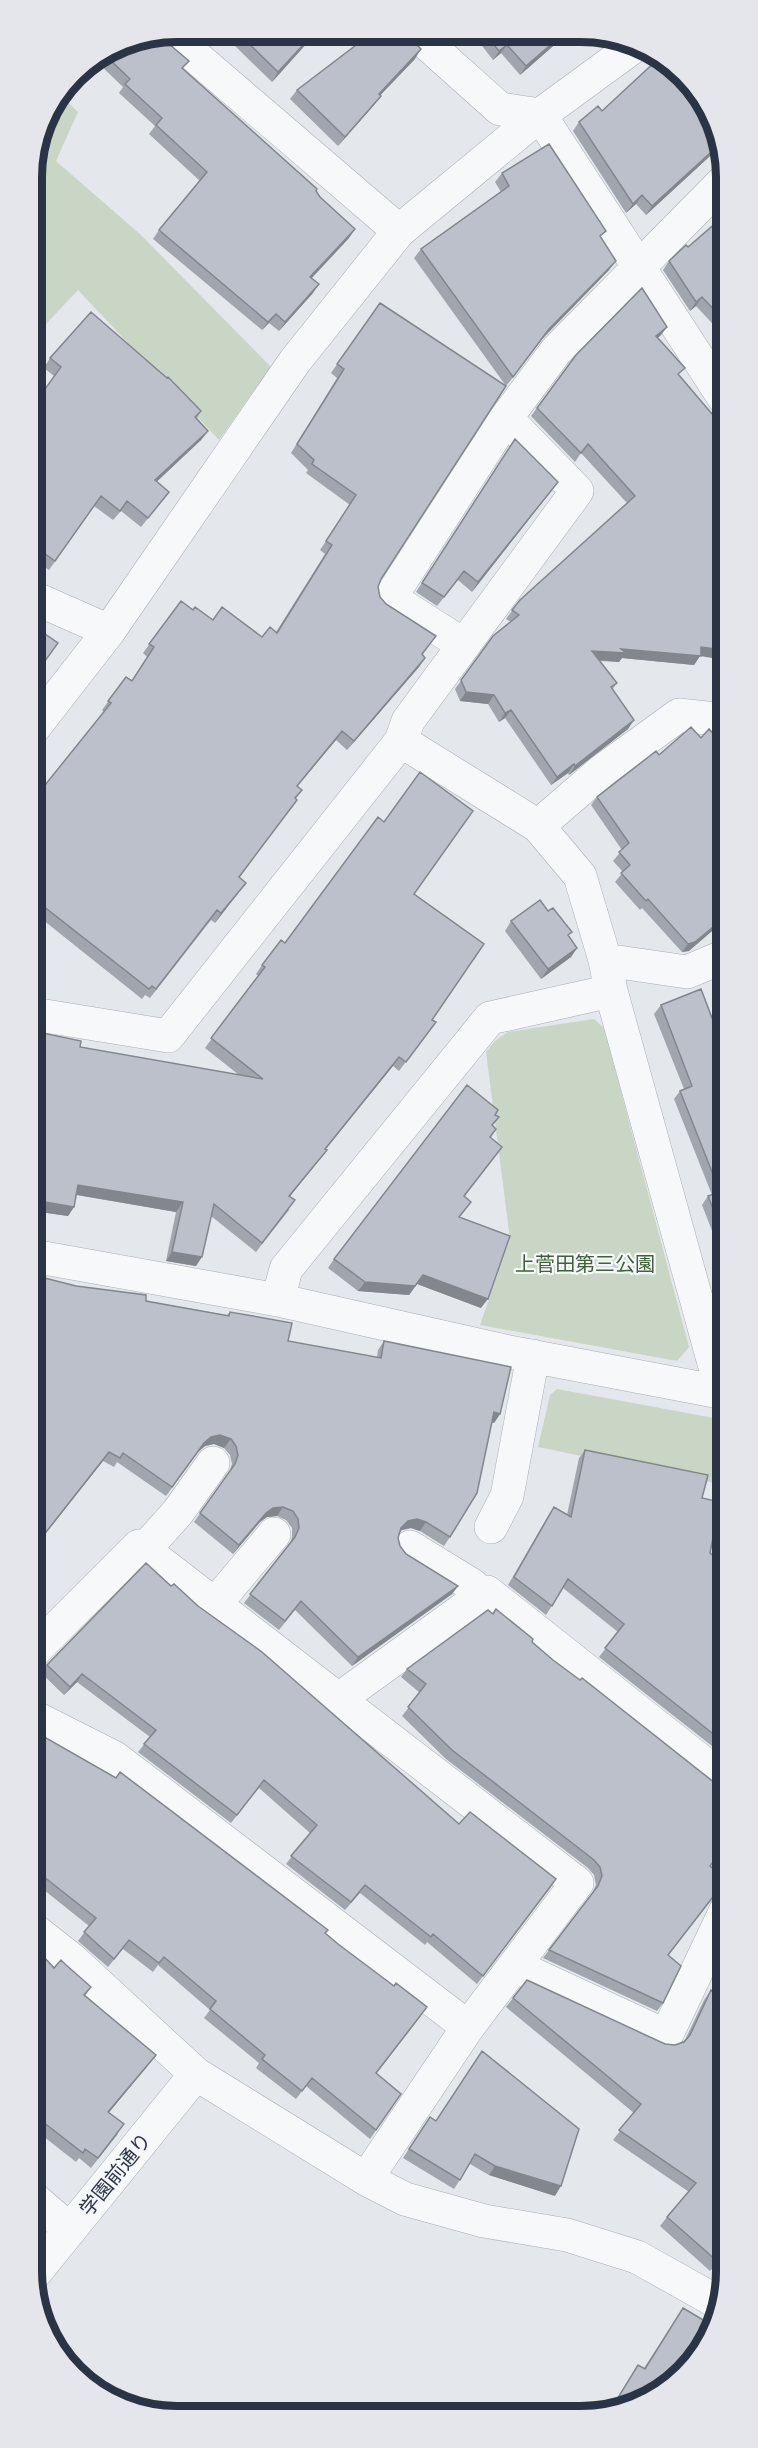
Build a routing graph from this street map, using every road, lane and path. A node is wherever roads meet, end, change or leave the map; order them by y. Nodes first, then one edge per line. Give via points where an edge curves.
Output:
1 (178, 42) edge
2 (425, 42) edge
3 (628, 50) edge
4 (540, 115) junction
5 (716, 189) edge
6 (399, 231) junction
7 (639, 266) junction
8 (716, 386) edge
9 (506, 418) junction
10 (42, 601) edge
11 (109, 631) junction
12 (464, 645) junction
13 (42, 717) edge
14 (716, 719) edge
15 (401, 741) junction
16 (538, 826) junction
17 (716, 960) edge
18 (608, 976) junction
19 (42, 1015) edge
20 (42, 1258) edge
21 (278, 1300) junction
22 (533, 1356) junction
23 (716, 1368) edge
24 (716, 1392) edge
25 (213, 1462) dead end
26 (491, 1527) dead end
27 (274, 1534) dead end
28 (410, 1547) dead end
29 (144, 1550) junction
30 (474, 1582) junction
31 (215, 1604) junction
32 (42, 1643) edge
33 (339, 1699) junction
34 (42, 1721) edge
35 (716, 1773) edge
36 (716, 1931) edge
37 (42, 1936) edge
38 (515, 1966) junction
39 (468, 2027) junction
40 (195, 2074) junction
41 (366, 2179) junction
42 (42, 2206) edge
43 (70, 2230) junction
44 (42, 2264) edge
45 (714, 2290) edge

1 - 6 street
2 - 4 street via 500,109
3 - 4 street
4 - 6 street
4 - 7 street
5 - 7 street
6 - 11 street via 295,361
7 - 8 street
7 - 9 street via 556,351
9 - 12 street via 577,491
9 - 12 street via 390,598
10 - 11 street
11 - 13 street
12 - 15 street via 408,721
14 - 16 street via 679,715 603,770
15 - 16 street
15 - 19 street via 168,1035
16 - 18 street via 580,876
17 - 18 street via 687,972
18 - 21 street via 490,1018 286,1269
18 - 23 street
20 - 21 street
21 - 22 street
22 - 24 street
22 - 26 street via 507,1496
25 - 29 street via 178,1512
27 - 31 street
28 - 30 street
29 - 31 street
29 - 32 street via 139,1546
30 - 33 street
30 - 35 street
31 - 33 street
33 - 38 street via 577,1883
34 - 39 street via 115,1758
36 - 38 street via 666,2036
37 - 40 street
38 - 39 street
39 - 41 street
40 - 41 street
40 - 43 street, 学園前通り
41 - 45 street via 405,2199 484,2221 567,2235 637,2257
42 - 43 street
43 - 44 street, 学園前通り

